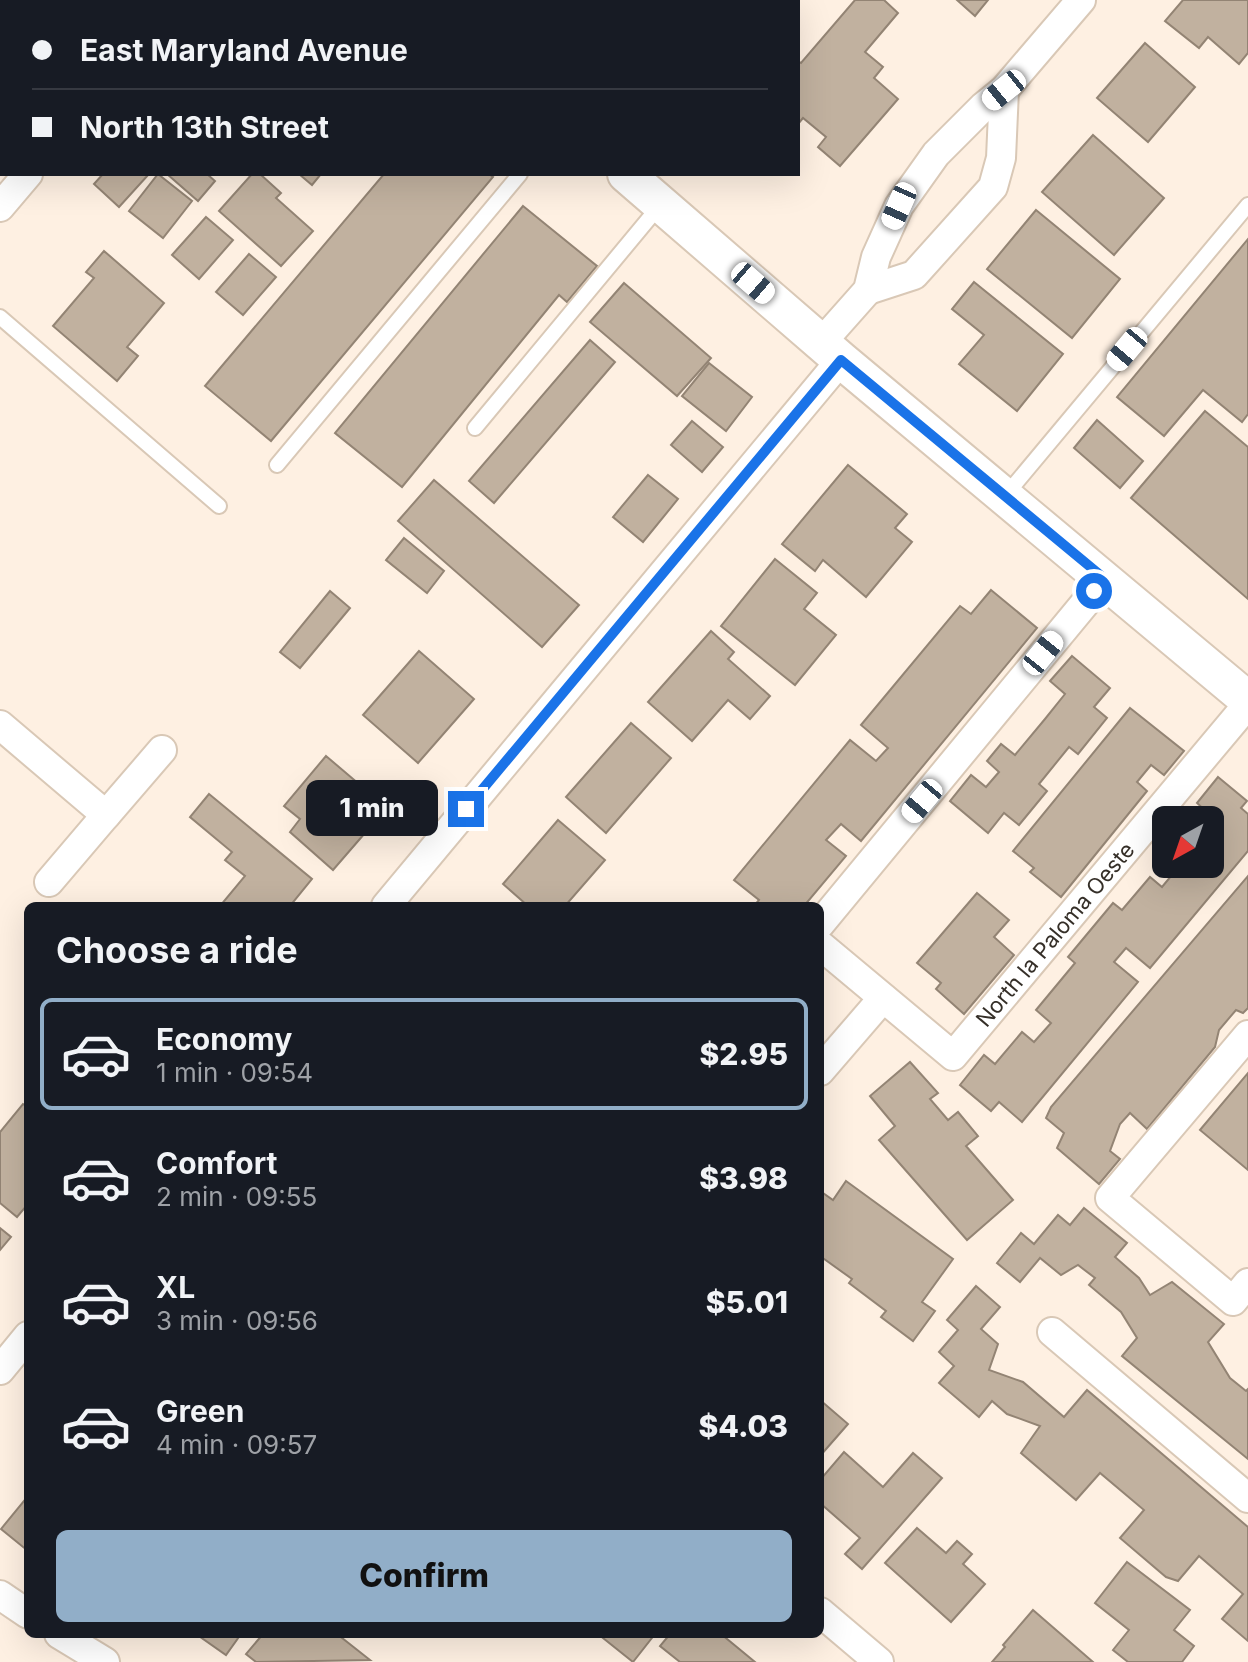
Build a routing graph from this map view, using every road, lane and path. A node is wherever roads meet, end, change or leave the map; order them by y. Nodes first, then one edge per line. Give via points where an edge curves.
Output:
1 (1081, 0) edge
2 (1004, 90) junction
3 (26, 176) edge
4 (518, 176) edge
5 (628, 176) edge
6 (661, 204) junction
7 (1248, 205) edge
8 (0, 207) edge
9 (868, 290) junction
10 (0, 317) edge
11 (831, 351) junction
12 (475, 428) dead end
13 (277, 465) dead end
14 (1005, 496) junction
15 (219, 506) dead end
16 (1105, 579) junction
17 (1248, 702) edge
18 (0, 725) edge
19 (162, 750) dead end
20 (106, 815) junction
21 (49, 882) dead end
22 (389, 902) edge
23 (824, 919) edge
24 (824, 948) edge
25 (883, 998) junction
26 (1248, 1035) edge
27 (824, 1066) edge
28 (1248, 1283) edge
29 (1052, 1332) dead end
30 (24, 1341) edge
31 (0, 1370) edge
32 (1248, 1498) edge
33 (0, 1595) edge
34 (24, 1611) edge
35 (824, 1615) edge
36 (66, 1638) edge
37 (105, 1662) edge
38 (879, 1662) edge

1 - 2 street
2 - 9 street via 936,154 899,206
2 - 9 street via 1001,158 993,187 914,275
3 - 8 street
4 - 13 lane
5 - 6 street
6 - 11 street
6 - 12 lane
7 - 14 lane
9 - 11 street
10 - 15 lane
11 - 14 street
11 - 22 street
14 - 16 street
16 - 17 street
16 - 23 street
17 - 25 street, North la Paloma Oeste via 953,1056
18 - 20 street
19 - 20 street
20 - 21 street
24 - 25 street
25 - 27 street
26 - 28 street via 1110,1198 1233,1301
29 - 32 street
30 - 31 street
33 - 34 street
35 - 38 street
36 - 37 street

